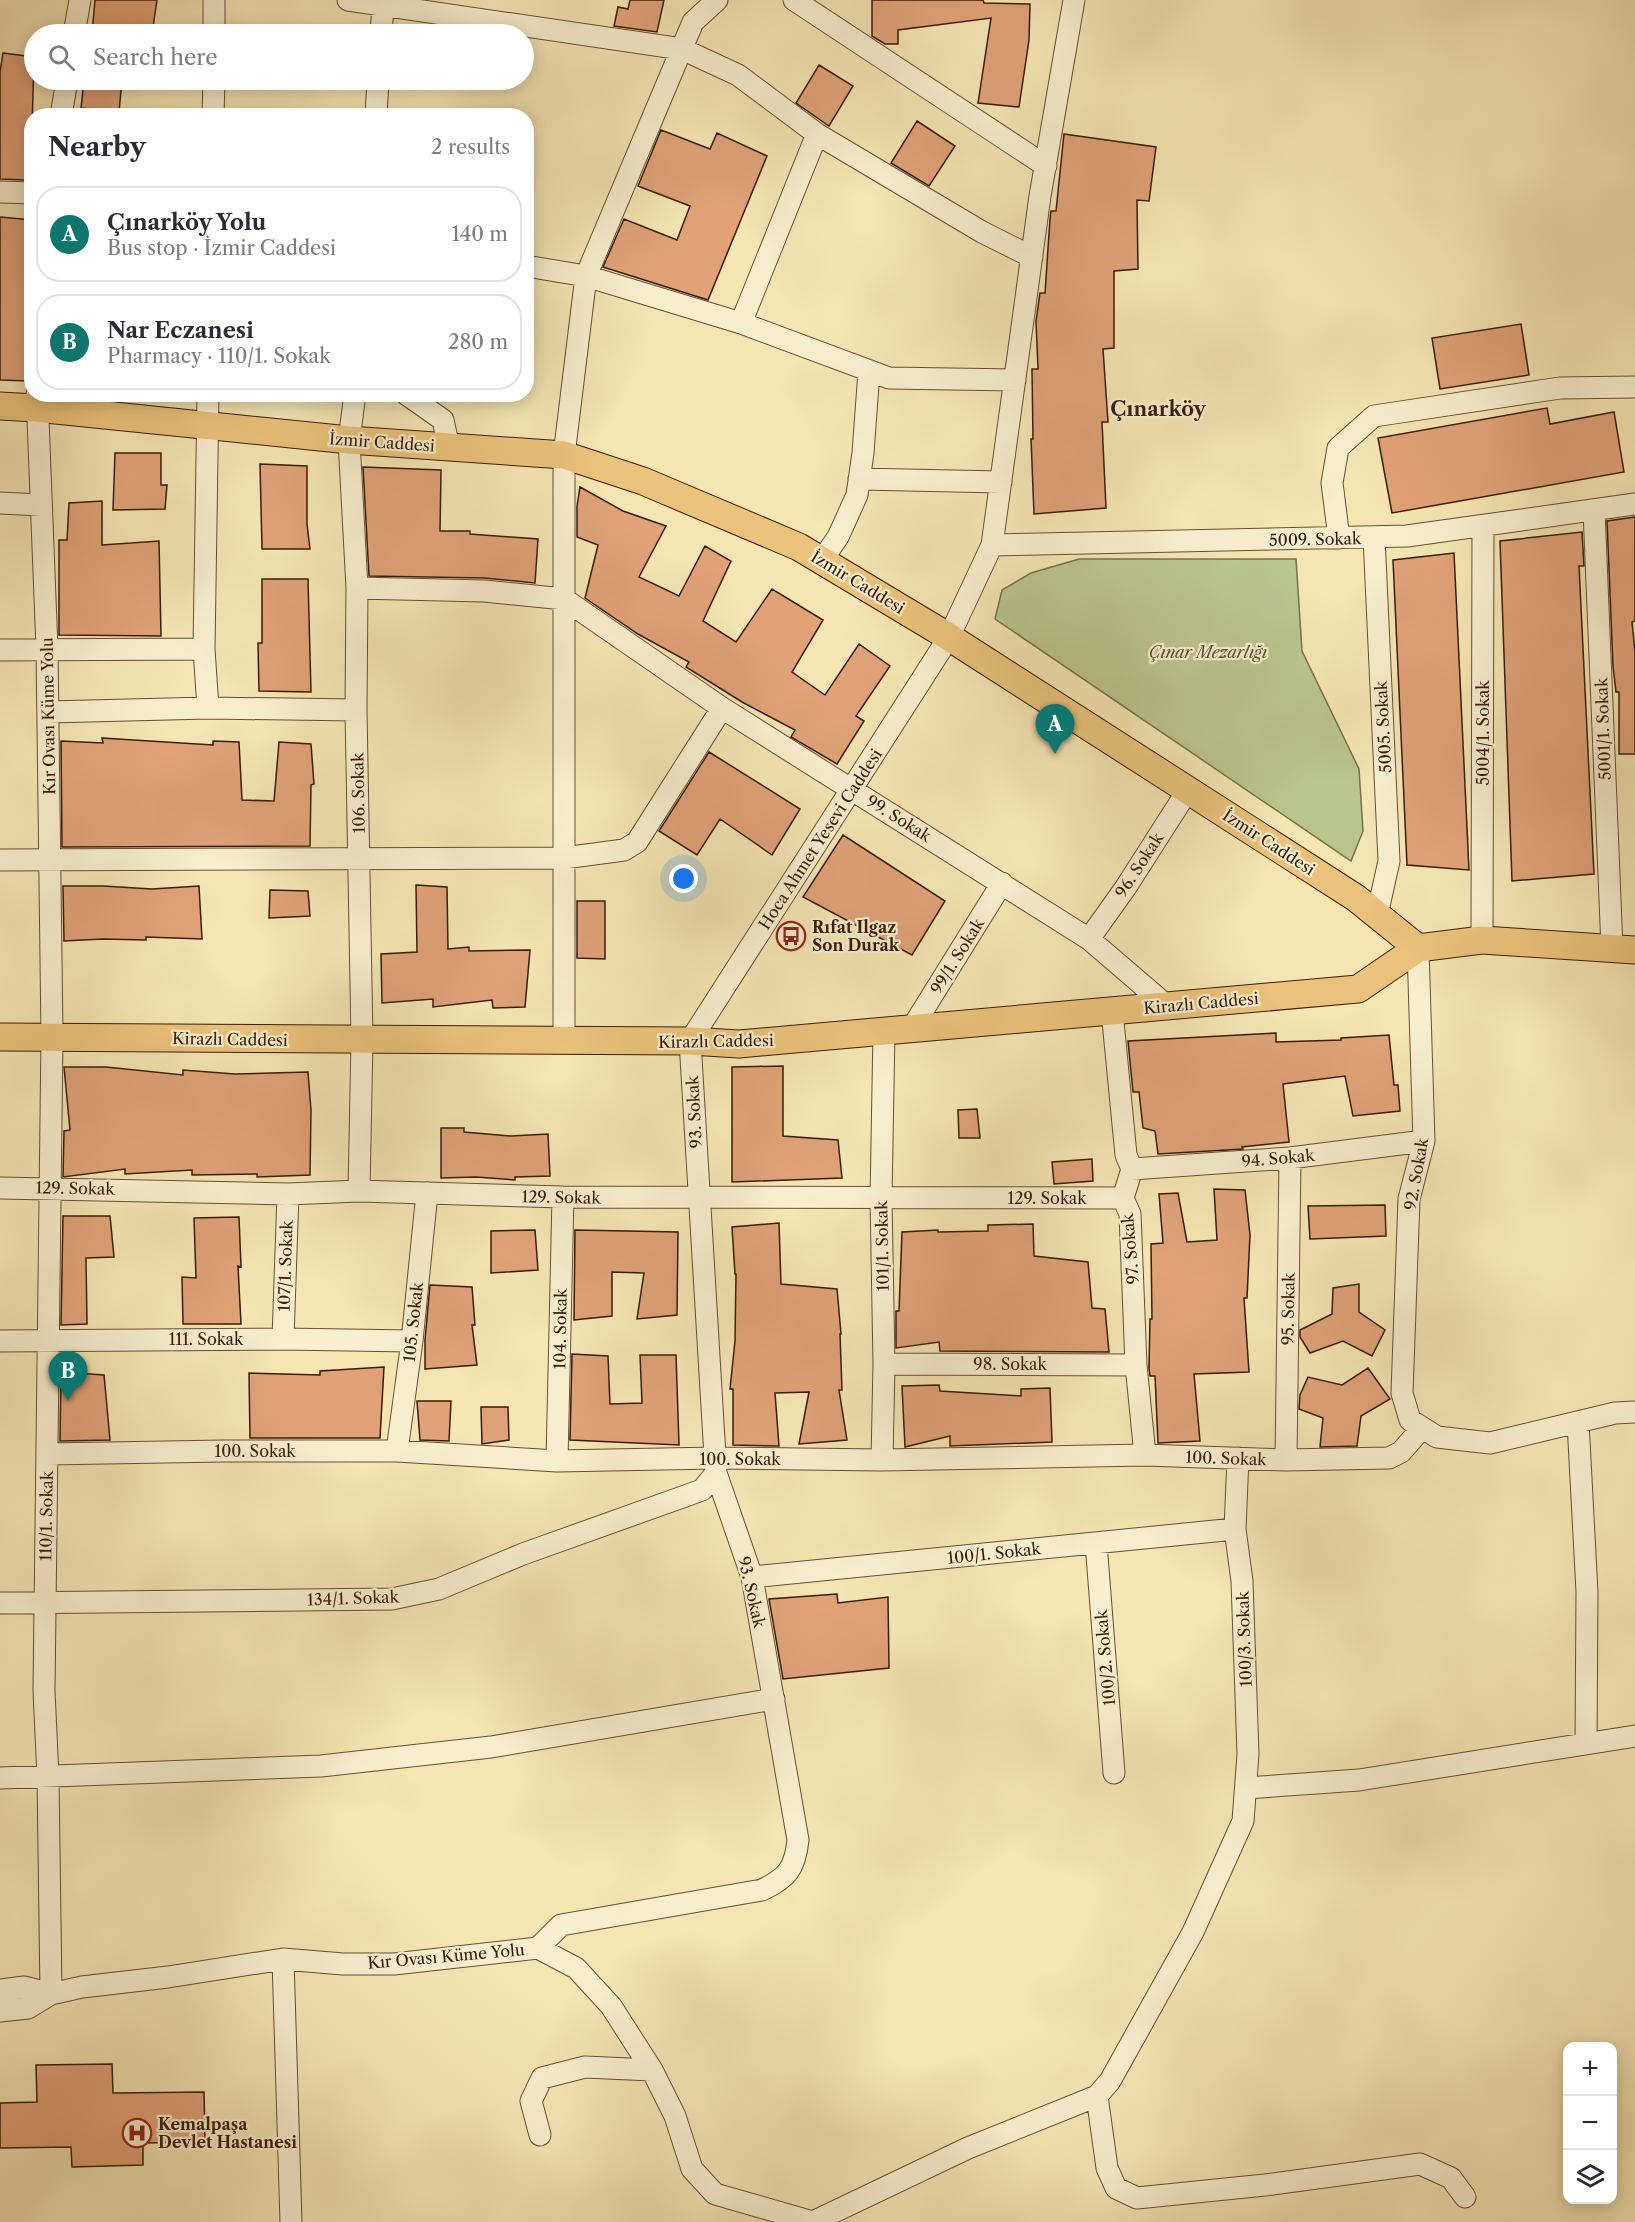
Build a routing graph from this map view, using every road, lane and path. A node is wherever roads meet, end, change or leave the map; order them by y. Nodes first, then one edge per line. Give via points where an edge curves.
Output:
1 (80, 0) edge
2 (214, 0) edge
3 (348, 0) edge
4 (717, 0) edge
5 (794, 0) edge
6 (1074, 0) edge
7 (383, 5) junction
8 (76, 24) edge
9 (214, 24) edge
10 (382, 24) edge
11 (512, 24) edge
12 (534, 27) edge
13 (682, 49) junction
14 (65, 90) edge
15 (214, 90) edge
16 (377, 90) edge
17 (62, 108) edge
18 (213, 108) edge
19 (376, 108) edge
20 (817, 134) junction
21 (1046, 166) junction
22 (0, 192) edge
23 (24, 193) edge
24 (1032, 257) junction
25 (534, 267) edge
26 (586, 276) junction
27 (741, 323) junction
28 (869, 371) junction
29 (1015, 380) junction
30 (1635, 387) edge
31 (30, 402) edge
32 (37, 402) edge
33 (44, 402) edge
34 (208, 402) edge
35 (354, 402) edge
36 (417, 402) edge
37 (0, 406) edge
38 (207, 426) junction
39 (349, 441) junction
40 (449, 448) junction
41 (564, 455) junction
42 (859, 479) junction
43 (1001, 482) junction
44 (0, 503) edge
45 (1635, 504) edge
46 (41, 505) junction
47 (1594, 510) junction
48 (1483, 526) junction
49 (1374, 537) junction
50 (1339, 538) junction
51 (992, 545) junction
52 (822, 560) junction
53 (357, 588) junction
54 (564, 600) junction
55 (949, 637) junction
56 (47, 649) junction
57 (204, 649) junction
58 (0, 650) edge
59 (208, 708) junction
60 (722, 708) junction
61 (356, 710) junction
62 (49, 712) junction
63 (852, 789) junction
64 (1188, 790) junction
65 (359, 858) junction
66 (564, 858) junction
67 (0, 860) edge
68 (50, 861) junction
69 (1002, 883) junction
70 (1377, 915) junction
71 (1089, 939) junction
72 (1482, 940) junction
73 (1418, 948) junction
74 (1624, 949) edge
75 (1167, 1006) junction
76 (1112, 1011) junction
77 (912, 1028) junction
78 (884, 1031) junction
79 (0, 1037) edge
80 (52, 1037) junction
81 (362, 1040) junction
82 (564, 1041) junction
83 (690, 1041) junction
84 (1424, 1141) junction
85 (1290, 1158) junction
86 (1132, 1169) junction
87 (50, 1187) junction
88 (0, 1188) edge
89 (359, 1191) junction
90 (427, 1193) junction
91 (288, 1194) junction
92 (562, 1197) junction
93 (699, 1198) junction
94 (881, 1198) junction
95 (1123, 1198) junction
96 (283, 1339) junction
97 (48, 1340) junction
98 (0, 1341) edge
99 (412, 1341) junction
100 (884, 1364) junction
101 (1136, 1365) junction
102 (1635, 1412) edge
103 (1578, 1422) junction
104 (1422, 1428) junction
105 (397, 1451) junction
106 (47, 1454) junction
107 (1145, 1455) junction
108 (1238, 1458) junction
109 (882, 1460) junction
110 (1286, 1460) junction
111 (556, 1461) junction
112 (715, 1466) junction
113 (1235, 1529) junction
114 (1096, 1543) junction
115 (752, 1577) junction
116 (45, 1602) junction
117 (0, 1603) edge
118 (774, 1700) junction
119 (1635, 1736) edge
120 (1586, 1744) junction
121 (1114, 1773) dead end
122 (48, 1777) junction
123 (0, 1778) edge
124 (1246, 1788) junction
125 (538, 1948) junction
126 (283, 1959) junction
127 (0, 1990) edge
128 (51, 1994) junction
129 (0, 2011) edge
130 (652, 2070) junction
131 (1097, 2096) junction
132 (540, 2135) dead end
133 (1465, 2198) dead end
134 (291, 2222) edge
135 (813, 2222) edge

1 - 8 street
2 - 9 street
3 - 7 street
4 - 13 street via 693,22
5 - 21 street
6 - 21 street, Hoca Ahmet Yesevi Caddesi
7 - 10 street
7 - 11 street
12 - 13 street
13 - 20 street via 738,75
13 - 26 street
14 - 17 street
15 - 18 street
16 - 19 street
20 - 24 street via 982,232
20 - 27 street
21 - 24 street, Hoca Ahmet Yesevi Caddesi
22 - 23 street
24 - 29 street, Hoca Ahmet Yesevi Caddesi
25 - 26 street
26 - 27 street
26 - 41 street
27 - 28 street
28 - 29 street via 889,378
28 - 42 street
29 - 43 street, Hoca Ahmet Yesevi Caddesi
30 - 50 street via 1560,388 1374,416 1338,448 1332,483
31 - 37 main road, İzmir Caddesi
32 - 46 street, Kır Ovası Küme Yolu
33 - 38 main road, İzmir Caddesi
34 - 38 street
35 - 39 street, 106. Sokak
36 - 40 street via 442,420
38 - 39 main road, İzmir Caddesi
38 - 57 street
39 - 40 main road, İzmir Caddesi
39 - 53 street, 106. Sokak
40 - 41 main road, İzmir Caddesi
41 - 52 main road, İzmir Caddesi via 643,481
41 - 54 street
42 - 43 street
42 - 52 street via 857,495 838,537
43 - 51 street, Hoca Ahmet Yesevi Caddesi
44 - 46 street
45 - 47 street, 5009. Sokak
46 - 56 street, Kır Ovası Küme Yolu
47 - 48 street, 5009. Sokak
47 - 74 street, 5001/1. Sokak
48 - 49 street, 5009. Sokak via 1407,537
48 - 72 street, 5004/1. Sokak
49 - 50 street, 5009. Sokak
49 - 70 street, 5005. Sokak via 1389,861
50 - 51 street, 5009. Sokak
51 - 55 street, Hoca Ahmet Yesevi Caddesi
52 - 55 main road, İzmir Caddesi
53 - 54 street via 484,591
53 - 61 street, 106. Sokak
54 - 60 street, 99. Sokak
54 - 66 street
55 - 63 street, Hoca Ahmet Yesevi Caddesi
55 - 64 main road, İzmir Caddesi
56 - 57 street
56 - 58 street
56 - 62 street, Kır Ovası Küme Yolu
57 - 59 street
59 - 61 street
59 - 62 street
60 - 63 street, 99. Sokak
60 - 66 street via 637,842 624,850
61 - 65 street, 106. Sokak
62 - 68 street, Kır Ovası Küme Yolu
63 - 69 street, 99. Sokak
63 - 83 street, Hoca Ahmet Yesevi Caddesi
64 - 70 main road, İzmir Caddesi
64 - 71 street, 96. Sokak
65 - 66 street
65 - 68 street
65 - 81 street, 106. Sokak
66 - 82 street
67 - 68 street
68 - 80 street, Kır Ovası Küme Yolu
69 - 71 street, 99. Sokak
69 - 77 street, 99/1. Sokak
70 - 73 main road, İzmir Caddesi
71 - 75 street, 99. Sokak
72 - 73 main road
72 - 74 main road
73 - 75 main road, Kirazlı Caddesi via 1358,989
73 - 84 street, 92. Sokak
75 - 76 main road, Kirazlı Caddesi
76 - 77 main road, Kirazlı Caddesi
76 - 86 street via 1126,1155
77 - 78 main road, Kirazlı Caddesi
78 - 83 main road, Kirazlı Caddesi via 739,1044
78 - 94 street, 101/1. Sokak
79 - 80 main road, Kirazlı Caddesi
80 - 81 main road, Kirazlı Caddesi
80 - 87 street, 110/1. Sokak
81 - 82 main road, Kirazlı Caddesi
81 - 89 street, 106. Sokak
82 - 83 main road, Kirazlı Caddesi
83 - 93 street, 93. Sokak
84 - 85 street, 94. Sokak
84 - 104 street, 92. Sokak via 1409,1199 1402,1393 1410,1420
85 - 86 street, 94. Sokak
85 - 110 street, 95. Sokak
86 - 95 street, 97. Sokak
87 - 88 street, 129. Sokak
87 - 91 street, 129. Sokak
87 - 97 street, 110/1. Sokak
89 - 90 street, 129. Sokak
89 - 91 street, 129. Sokak
90 - 92 street, 129. Sokak
90 - 99 street, 105. Sokak
91 - 96 street, 107/1. Sokak
92 - 93 street, 129. Sokak
92 - 111 street, 104. Sokak
93 - 94 street, 129. Sokak
93 - 112 street, 93. Sokak
94 - 95 street, 129. Sokak
94 - 100 street, 101/1. Sokak
95 - 101 street, 97. Sokak via 1130,1214
96 - 97 street, 111. Sokak
96 - 99 street, 111. Sokak
97 - 98 street, 111. Sokak
97 - 106 street, 110/1. Sokak
99 - 105 street, 105. Sokak
100 - 101 street, 98. Sokak
100 - 109 street, 101/1. Sokak
101 - 107 street, 97. Sokak
102 - 103 street
103 - 104 street via 1490,1443 1437,1437
103 - 120 street via 1587,1592
104 - 110 street, 100. Sokak via 1401,1452 1389,1458
105 - 106 street, 100. Sokak
105 - 111 street, 100. Sokak
106 - 116 street, 110/1. Sokak
107 - 108 street, 100. Sokak
107 - 109 street, 100. Sokak
108 - 110 street, 100. Sokak
108 - 113 street, 100/3. Sokak
109 - 112 street, 100. Sokak
111 - 112 street, 100. Sokak
112 - 115 street, 93. Sokak
112 - 116 street, 134/1. Sokak via 702,1490 523,1554 439,1589 392,1599
113 - 114 street, 100/1. Sokak
113 - 124 street, 100/3. Sokak via 1242,1581
114 - 115 street, 100/1. Sokak
114 - 121 street, 100/2. Sokak
115 - 118 street, 93. Sokak
116 - 117 street, 134/1. Sokak
116 - 122 street, 110/1. Sokak
118 - 122 street via 491,1747 321,1766
118 - 125 street, 93. Sokak via 798,1840 796,1860 782,1880 762,1890 561,1925
119 - 120 street
120 - 124 street via 1359,1780
122 - 123 street
122 - 128 street, 110/1. Sokak
124 - 131 street, 100/3. Sokak via 1243,1821 1193,1932 1110,2081
125 - 126 street, Kır Ovası Küme Yolu via 394,1964
125 - 130 street, Kır Ovası Küme Yolu via 576,1968 611,2006
126 - 128 street, Kır Ovası Küme Yolu
126 - 134 street
127 - 128 street via 24,1988
128 - 129 street via 28,2008
130 - 132 street via 585,2067 542,2078 531,2100
130 - 135 street, Kır Ovası Küme Yolu via 675,2116 692,2169 715,2194
131 - 133 street via 1107,2168 1116,2188 1137,2198 1420,2164 1451,2178
131 - 135 street via 968,2148

